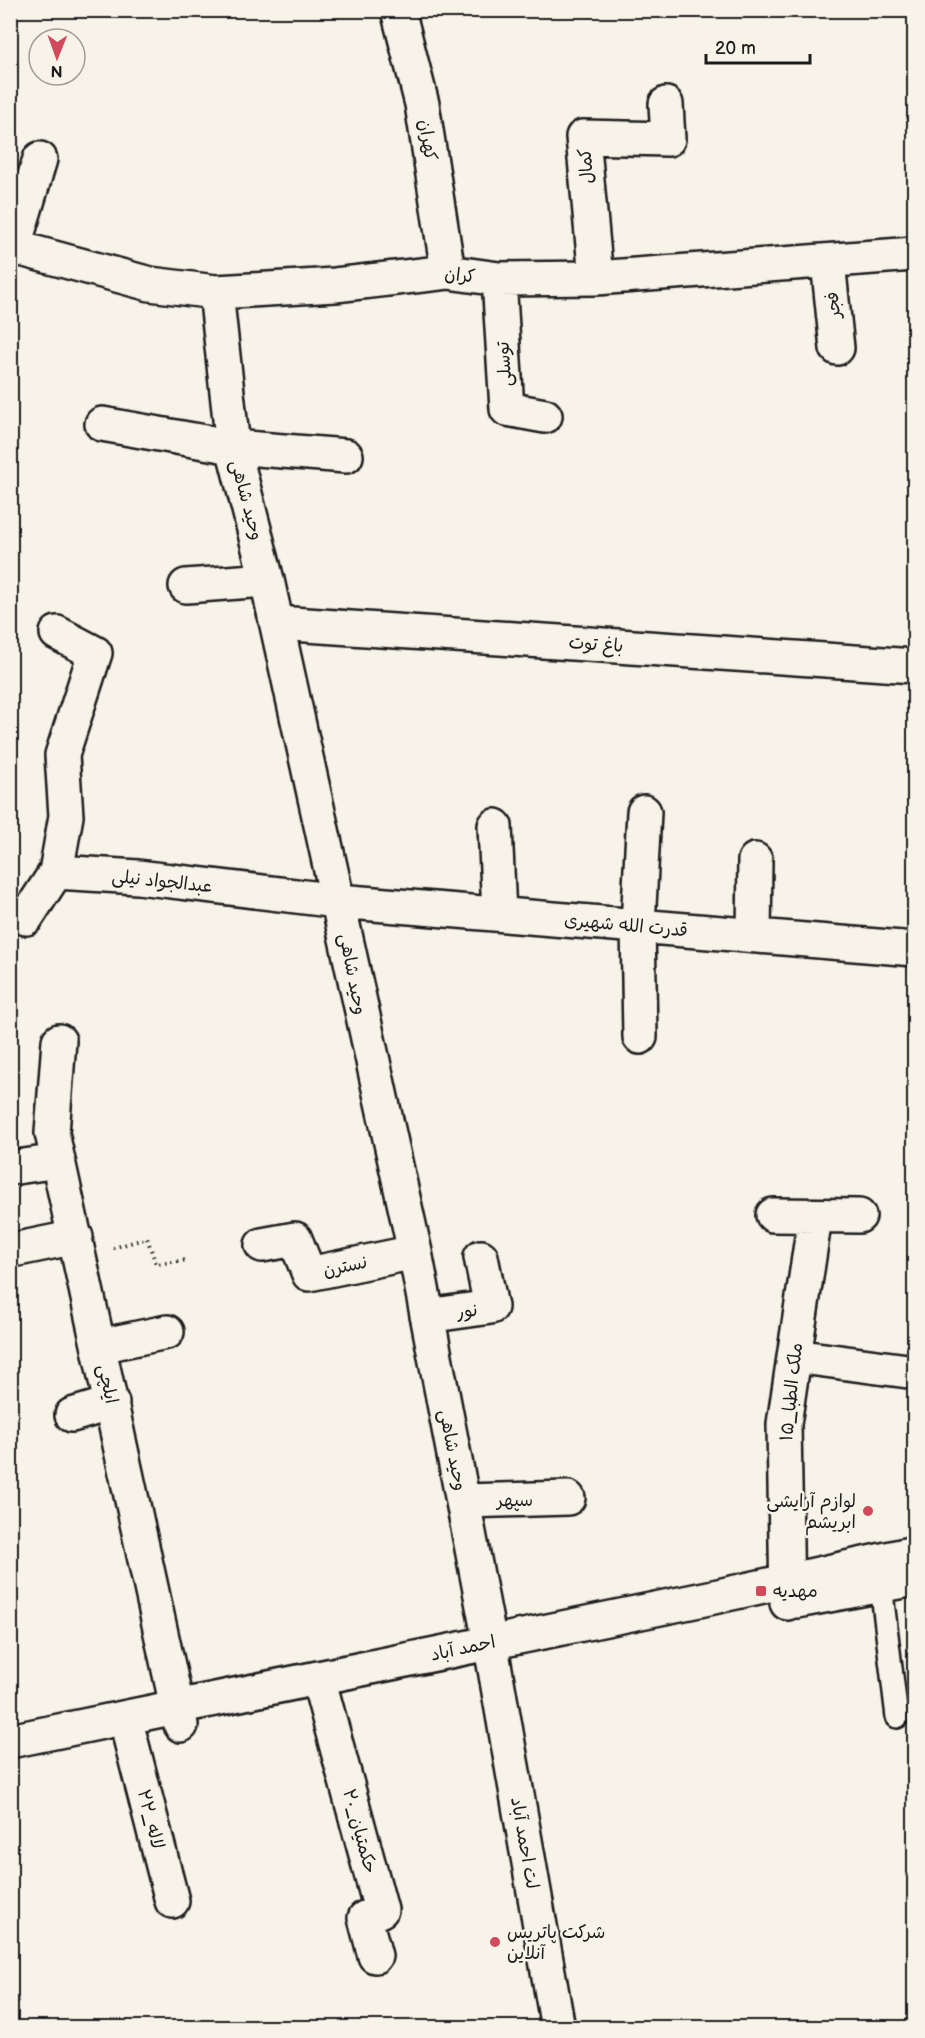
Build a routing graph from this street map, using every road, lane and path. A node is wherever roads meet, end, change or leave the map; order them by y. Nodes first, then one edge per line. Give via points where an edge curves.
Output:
1 (398, 10) edge
2 (666, 104) dead end
3 (40, 159) dead end
4 (12, 246) edge
5 (915, 254) edge
6 (828, 262) junction
7 (448, 272) junction
8 (596, 278) junction
9 (499, 279) junction
10 (216, 292) junction
11 (837, 348) dead end
12 (546, 416) dead end
13 (102, 424) dead end
14 (233, 447) junction
15 (346, 456) dead end
16 (267, 580) junction
17 (186, 586) dead end
18 (277, 623) junction
19 (57, 633) dead end
20 (915, 666) edge
21 (644, 812) dead end
22 (495, 826) dead end
23 (755, 860) dead end
24 (56, 872) junction
25 (338, 901) junction
26 (10, 912) edge
27 (499, 914) junction
28 (638, 926) junction
29 (754, 935) junction
30 (915, 949) edge
31 (640, 1037) dead end
32 (58, 1041) dead end
33 (58, 1161) junction
34 (10, 1168) edge
35 (773, 1215) dead end
36 (859, 1216) dead end
37 (815, 1217) junction
38 (262, 1245) dead end
39 (78, 1247) junction
40 (18, 1249) dead end
41 (415, 1252) junction
42 (481, 1257) dead end
43 (188, 1260) dead end
44 (427, 1316) junction
45 (167, 1332) dead end
46 (99, 1346) junction
47 (794, 1356) junction
48 (908, 1371) dead end
49 (112, 1403) junction
50 (72, 1415) dead end
51 (568, 1498) dead end
52 (463, 1501) junction
53 (915, 1553) edge
54 (915, 1579) edge
55 (881, 1585) junction
56 (786, 1592) junction
57 (492, 1650) junction
58 (323, 1696) junction
59 (179, 1716) junction
60 (897, 1717) dead end
61 (130, 1737) junction
62 (10, 1741) edge
63 (10, 1762) edge
64 (172, 1901) dead end
65 (375, 1956) dead end
66 (558, 2028) edge

1 - 7 street, کهران via 422,104
2 - 8 street, کمال via 668,139 583,137
3 - 4 street
4 - 10 street, کران via 150,284
5 - 6 street, کران
6 - 8 street, کران
6 - 11 street, فجر
7 - 9 street, کران
7 - 10 street, کران via 335,285
8 - 9 street, کران
9 - 12 street, توسلی via 507,409
10 - 14 street, وحید شاهی
13 - 14 street
14 - 15 street
14 - 16 street, وحید شاهی
16 - 17 street
16 - 18 street, وحید شاهی
18 - 20 street, باغ توت
18 - 25 street, وحید شاهی
19 - 24 street via 95,654 62,756 66,816
21 - 28 street
22 - 27 street
23 - 29 street
24 - 25 street, عبدالجواد نیلی via 138,877
24 - 26 street via 26,918
25 - 27 street, قدرت الله شهیری
25 - 41 street, وحید شاهی
27 - 28 street, قدرت الله شهیری
28 - 29 street, قدرت الله شهیری
28 - 31 street
29 - 30 street, قدرت الله شهیری
32 - 33 street, ایلچی via 52,1133
33 - 34 street
33 - 39 street, ایلچی
35 - 37 street
36 - 37 street
37 - 47 street, ۱۵_ملک الطبا
38 - 41 street, نسترن via 295,1239 309,1274
39 - 40 street
39 - 43 path via 147,1238 156,1264
39 - 46 street, ایلچی
41 - 44 street, وحید شاهی
42 - 44 street, نور via 491,1307
44 - 52 street, وحید شاهی
45 - 46 street
46 - 49 street, ایلچی
47 - 48 street
47 - 56 street, ۱۵_ملک الطبا via 784,1424
49 - 50 street
49 - 59 street, ایلچی
51 - 52 street, سپهر
52 - 57 street, وحید شاهی
53 - 56 street, احمد آباد
54 - 55 street, احمد آباد
55 - 56 street, احمد آباد
55 - 60 lane
56 - 57 street, احمد آباد
57 - 58 street, احمد آباد
57 - 59 street, احمد آباد
57 - 66 street, لت احمد آباد
58 - 59 street, احمد آباد
58 - 65 street, ۲۰_حکمتیان via 381,1910 365,1918
59 - 61 street, احمد آباد
59 - 62 street, احمد آباد
61 - 63 street, احمد آباد
61 - 64 street, ۲۲_لاله

